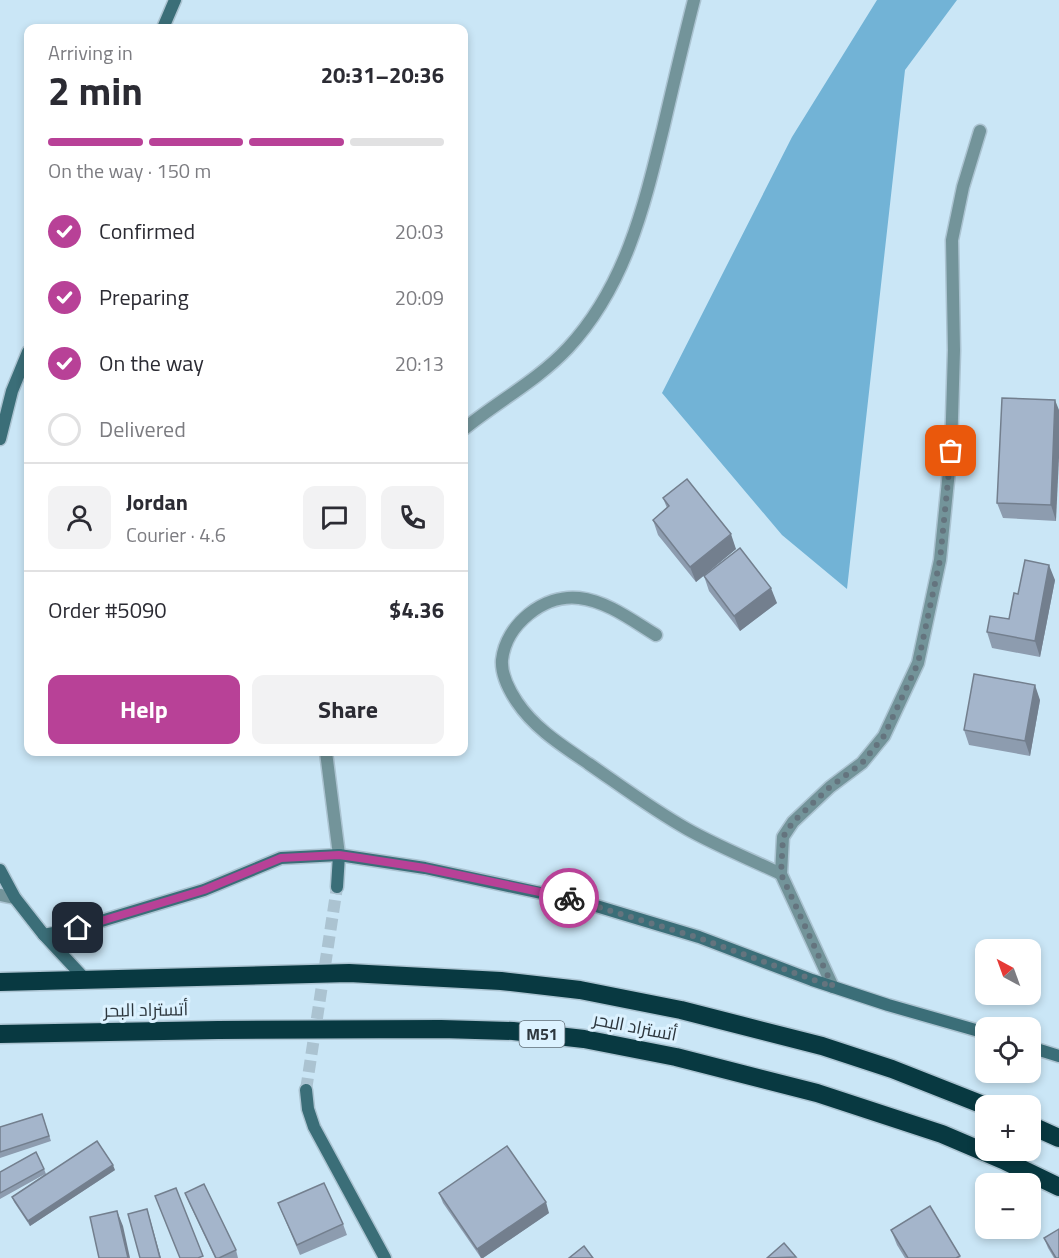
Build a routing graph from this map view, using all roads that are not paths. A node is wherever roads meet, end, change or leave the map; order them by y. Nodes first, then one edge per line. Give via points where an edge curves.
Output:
1 (175, 0) edge
2 (694, 0) edge
3 (165, 24) edge
4 (980, 131) dead end
5 (24, 362) edge
6 (468, 426) edge
7 (0, 439) edge
8 (656, 635) dead end
9 (327, 756) edge
10 (339, 855) junction
11 (0, 870) edge
12 (781, 874) junction
13 (337, 887) tunnel mouth
14 (0, 895) edge
15 (15, 898) junction
16 (44, 935) junction
17 (85, 979) junction
18 (0, 982) edge
19 (833, 987) junction
20 (975, 1030) edge
21 (0, 1034) edge
22 (1041, 1050) edge
23 (1059, 1056) edge
24 (306, 1090) tunnel mouth
25 (975, 1102) edge
26 (1041, 1130) edge
27 (1059, 1138) edge
28 (1059, 1187) edge
29 (385, 1258) edge

1 - 3 street
2 - 6 street via 645,206 603,303 569,347 531,381
4 - 12 street via 952,240 951,451 940,560 918,663 884,736 862,763 830,787 788,829 783,837
5 - 7 street
8 - 12 street via 599,603 566,597 538,608 519,624 505,649 503,672 518,702 546,734 689,830
9 - 10 street
10 - 13 street
10 - 16 street via 281,858 204,890
10 - 19 street via 425,868 583,902 699,938
11 - 15 street
12 - 19 street
14 - 15 street
15 - 16 street
16 - 17 street
17 - 18 highway, أتستراد البحر
17 - 25 highway, أتستراد البحر via 349,973 580,990 681,1010 822,1046
19 - 20 street
21 - 28 highway, أتستراد البحر / M51 via 441,1029 513,1031 584,1039 676,1057 817,1093 942,1134
22 - 23 street
24 - 29 street via 314,1126
26 - 27 highway

